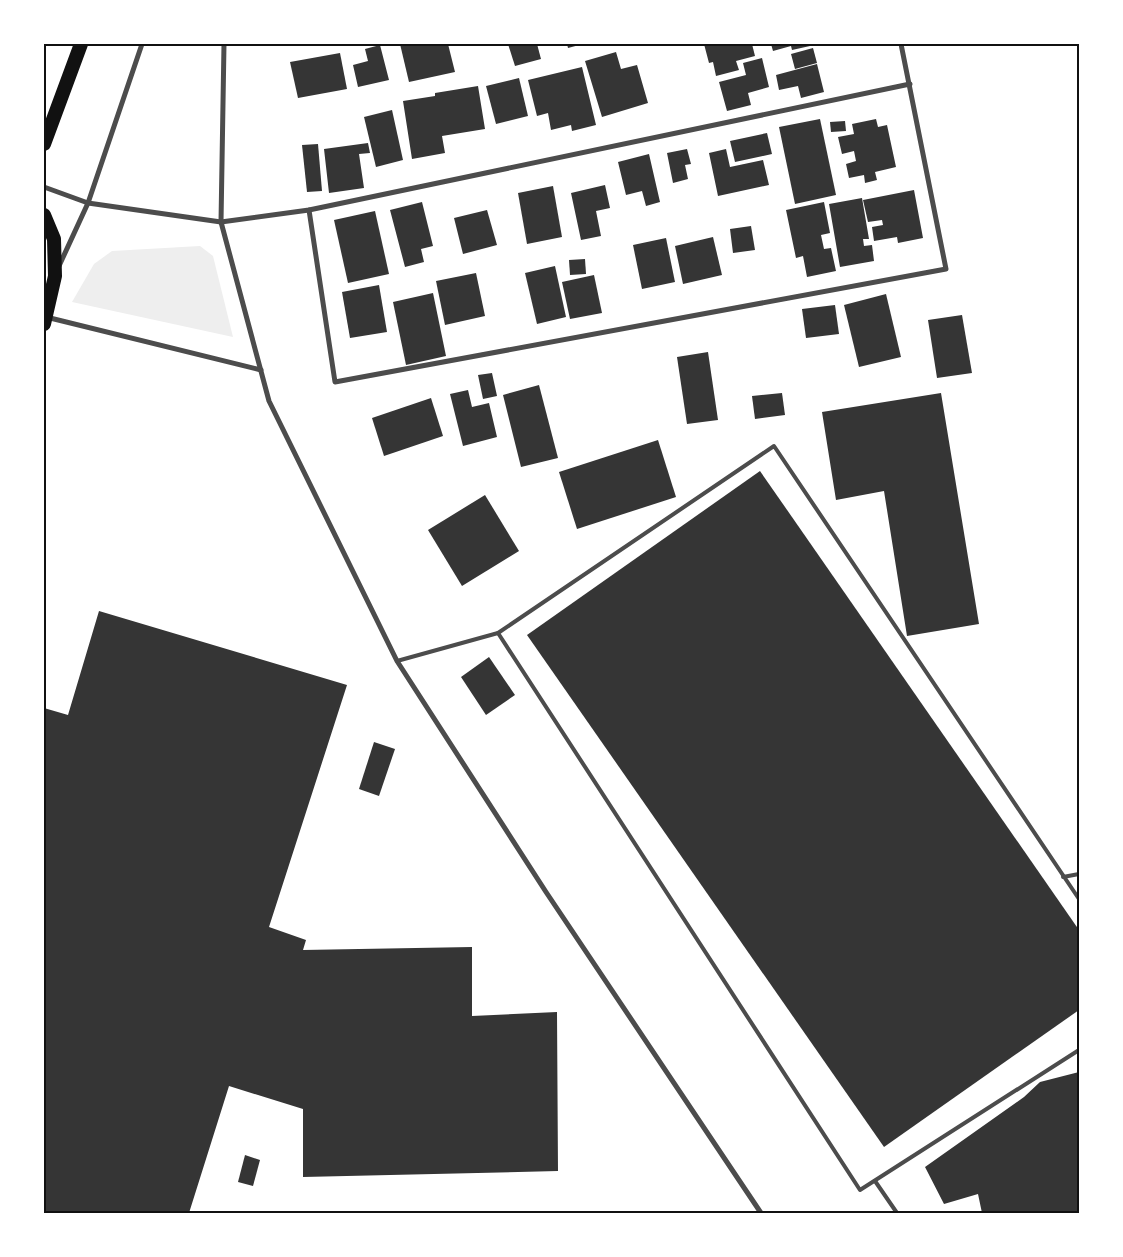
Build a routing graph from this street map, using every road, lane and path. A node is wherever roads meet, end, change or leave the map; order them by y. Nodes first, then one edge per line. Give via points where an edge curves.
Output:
1 (80, 44) edge
2 (142, 44) edge
3 (224, 44) edge
4 (901, 44) edge
5 (910, 84) junction
6 (44, 144) edge
7 (44, 187) edge
8 (88, 203) junction
9 (309, 210) junction
10 (44, 215) edge
11 (221, 222) junction
12 (55, 276) junction
13 (45, 321) edge
14 (261, 370) junction
15 (498, 633) junction
16 (397, 661) junction
17 (1079, 874) edge
18 (1063, 876) junction
19 (1079, 899) edge
20 (1079, 1050) edge
21 (875, 1180) junction
22 (761, 1213) edge
23 (897, 1213) edge

1 - 6 highway
2 - 8 street
3 - 11 street
4 - 5 street
5 - 9 street
5 - 9 street via 946,269 335,382
7 - 8 street
8 - 11 street
8 - 12 street
9 - 11 street
10 - 12 highway via 54,239
11 - 14 street
12 - 13 highway
13 - 14 street
14 - 16 street via 270,401
15 - 16 lane
15 - 18 lane via 774,446
15 - 21 lane via 860,1190
16 - 22 street via 546,892
17 - 18 lane
18 - 19 lane
20 - 21 lane
21 - 23 lane

